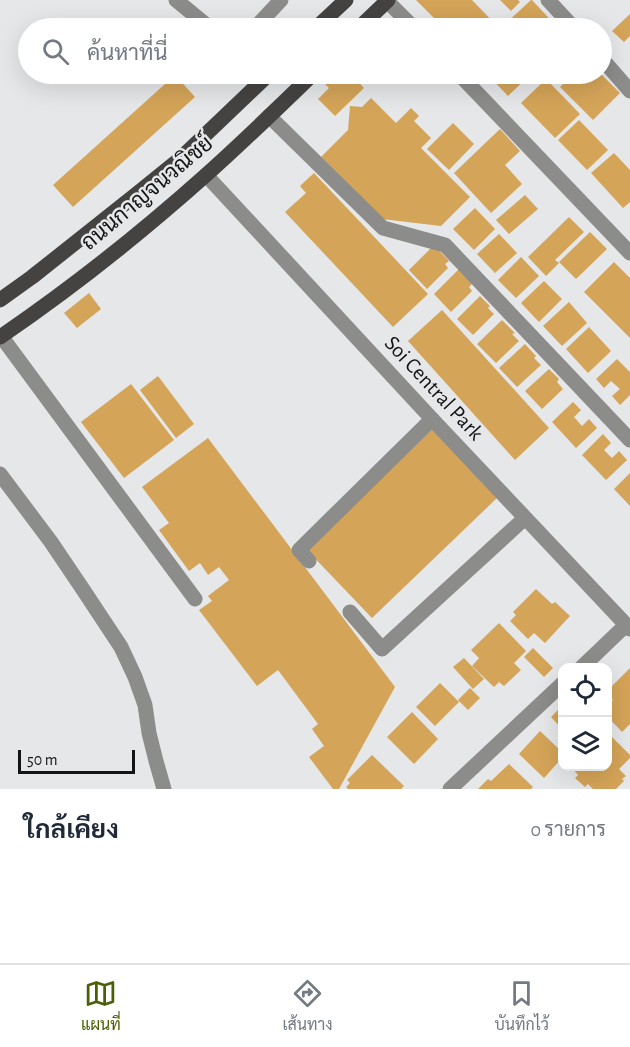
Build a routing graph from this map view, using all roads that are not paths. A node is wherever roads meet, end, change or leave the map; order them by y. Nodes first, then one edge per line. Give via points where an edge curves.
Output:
1 (176, 0) edge
2 (281, 0) edge
3 (346, 0) edge
4 (548, 0) edge
5 (388, 1) edge
6 (198, 18) edge
7 (264, 18) edge
8 (327, 18) edge
9 (370, 18) edge
10 (404, 18) edge
11 (565, 18) edge
12 (612, 70) edge
13 (256, 84) edge
14 (303, 84) edge
15 (469, 84) edge
16 (630, 91) edge
17 (269, 116) junction
18 (206, 175) junction
19 (630, 253) edge
20 (0, 300) edge
21 (1, 336) edge
22 (432, 419) junction
23 (630, 440) edge
24 (0, 474) edge
25 (525, 518) junction
26 (309, 561) dead end
27 (195, 599) dead end
28 (350, 612) dead end
29 (628, 627) edge
30 (587, 663) edge
31 (558, 688) edge
32 (165, 789) edge
33 (450, 789) edge

1 - 6 street
2 - 7 street
3 - 8 main road
4 - 11 street
5 - 9 main road
5 - 10 street
12 - 16 street
13 - 20 main road, ถนนกาญจนวณิชย์ via 181,158
14 - 17 main road, ถนนกาญจนวณิชย์
15 - 19 street
17 - 18 main road, ถนนกาญจนวณิชย์
17 - 23 street via 382,228 445,245
18 - 21 main road, ถนนกาญจนวณิชย์ via 108,256
18 - 22 street, Soi Central Park
21 - 27 street
22 - 25 street, Soi Central Park
22 - 26 street via 299,550
24 - 32 street via 121,647 145,705
25 - 28 street via 382,649
25 - 29 street, Soi Central Park
29 - 30 street
31 - 33 street

